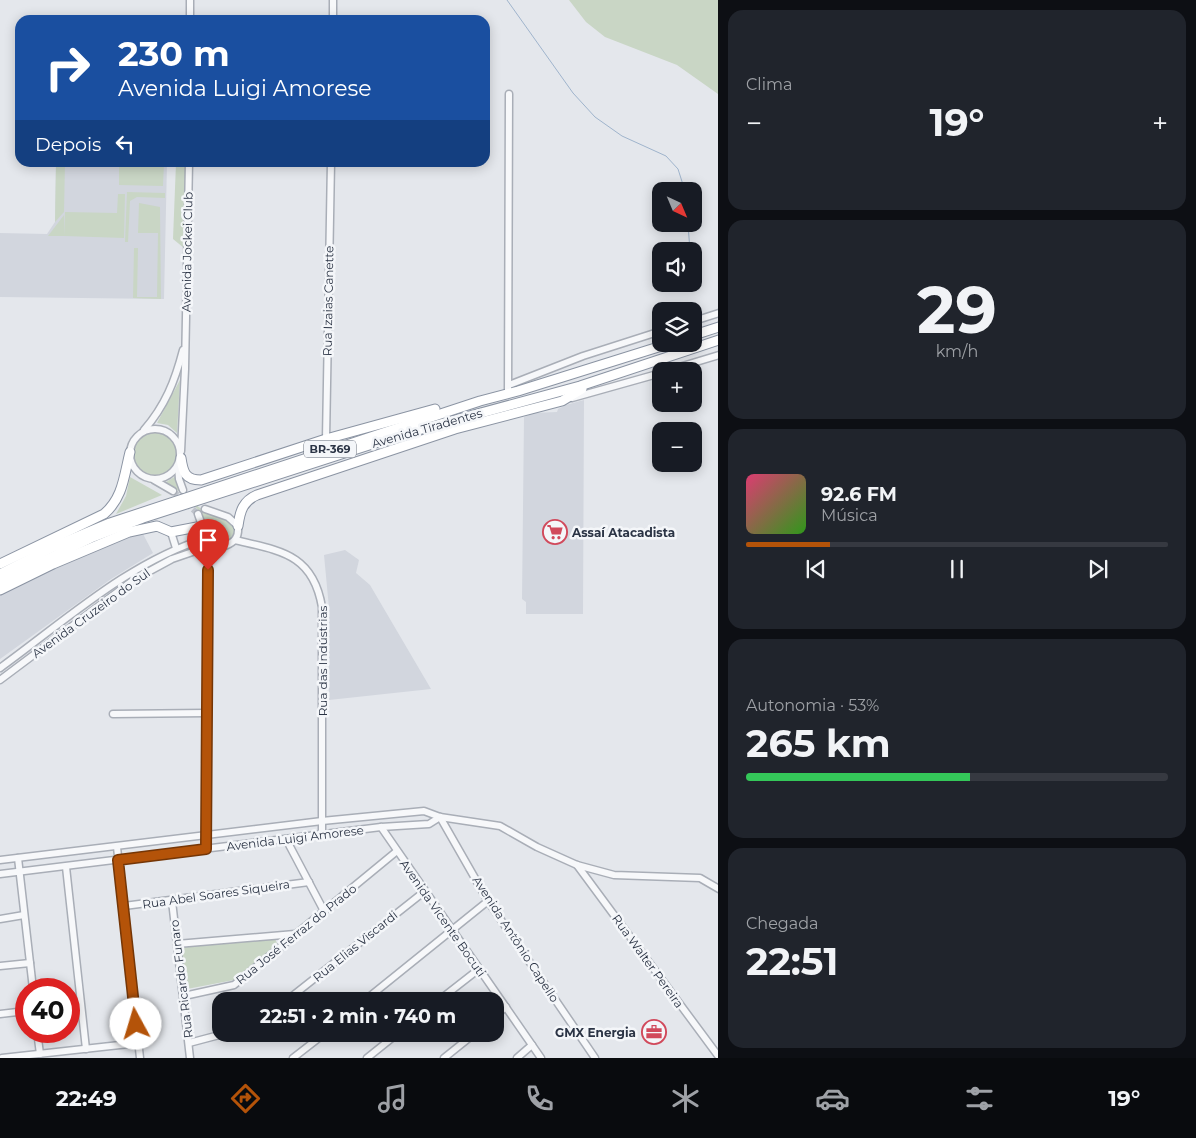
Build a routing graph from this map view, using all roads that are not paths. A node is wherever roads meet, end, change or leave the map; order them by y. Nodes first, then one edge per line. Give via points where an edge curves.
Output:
1 (190, 0) edge
2 (333, 0) edge
3 (190, 15) edge
4 (333, 15) edge
5 (509, 94) dead end
6 (189, 167) edge
7 (331, 167) edge
8 (718, 313) edge
9 (702, 318) edge
10 (718, 327) edge
11 (702, 332) edge
12 (652, 334) edge
13 (718, 340) edge
14 (185, 342) junction
15 (652, 349) edge
16 (718, 356) edge
17 (697, 362) edge
18 (652, 375) edge
19 (597, 380) junction
20 (508, 390) junction
21 (480, 401) junction
22 (562, 401) junction
23 (455, 429) junction
24 (144, 432) junction
25 (400, 435) junction
26 (326, 439) junction
27 (130, 452) junction
28 (180, 458) junction
29 (152, 479) junction
30 (173, 490) tunnel mouth
31 (183, 490) dead end
32 (205, 509) tunnel mouth
33 (198, 514) tunnel mouth
34 (202, 526) junction
35 (238, 526) junction
36 (172, 532) junction
37 (207, 538) junction
38 (235, 540) junction
39 (215, 544) junction
40 (176, 548) junction
41 (0, 564) edge
42 (0, 574) edge
43 (129, 574) junction
44 (0, 582) edge
45 (130, 583) junction
46 (0, 590) edge
47 (0, 668) edge
48 (0, 680) edge
49 (207, 712) junction
50 (113, 714) dead end
51 (440, 817) junction
52 (322, 821) junction
53 (380, 827) junction
54 (322, 835) junction
55 (206, 837) junction
56 (286, 839) junction
57 (117, 847) junction
58 (206, 849) junction
59 (397, 851) junction
60 (18, 858) junction
61 (0, 860) edge
62 (118, 860) junction
63 (577, 865) junction
64 (66, 867) junction
65 (20, 871) junction
66 (0, 874) edge
67 (309, 882) junction
68 (718, 889) edge
69 (425, 891) junction
70 (172, 901) junction
71 (488, 901) junction
72 (124, 906) junction
73 (324, 911) junction
74 (24, 915) junction
75 (0, 919) edge
76 (451, 929) junction
77 (296, 934) junction
78 (278, 935) junction
79 (178, 944) junction
80 (282, 945) junction
81 (30, 963) junction
82 (0, 966) edge
83 (479, 969) junction
84 (32, 978) edge
85 (297, 992) edge
86 (375, 992) edge
87 (450, 992) edge
88 (184, 996) junction
89 (506, 1007) joint
90 (15, 1012) edge
91 (0, 1014) edge
92 (212, 1037) edge
93 (314, 1042) edge
94 (387, 1042) edge
95 (464, 1042) edge
96 (39, 1043) edge
97 (138, 1043) junction
98 (189, 1043) junction
99 (532, 1045) junction
100 (86, 1049) junction
101 (40, 1054) junction
102 (718, 1057) edge
103 (2, 1058) edge
104 (140, 1058) edge
105 (190, 1058) edge
106 (293, 1058) edge
107 (366, 1058) edge
108 (444, 1058) edge
109 (517, 1058) edge
110 (540, 1058) edge
111 (595, 1058) edge

1 - 3 street
2 - 4 street
5 - 20 street
6 - 14 street, Avenida Jockei Club
7 - 26 street, Rua Izaias Canette
8 - 9 street
10 - 11 highway
12 - 20 street via 583,356
13 - 19 highway, Avenida Tiradentes / BR-369
14 - 24 street, Avenida Jockei Club via 168,396
14 - 28 street, Avenida Jockei Club
15 - 20 highway, Avenida Tiradentes / BR-369
16 - 17 street
18 - 22 street
19 - 22 highway
19 - 25 highway, Avenida Tiradentes / BR-369
20 - 21 highway, Avenida Tiradentes / BR-369
21 - 26 highway via 445,407
21 - 42 highway, Avenida Tiradentes / BR-369 via 110,523
22 - 23 highway
23 - 25 highway
23 - 35 highway via 257,494 241,508
24 - 27 street via 134,440
24 - 28 street via 153,428 167,431 175,438
25 - 44 highway, Avenida Tiradentes / BR-369 via 143,518 93,537
26 - 28 highway via 201,480 191,480 186,475
27 - 29 street via 136,470
27 - 41 highway via 122,490 111,509
28 - 29 street via 167,476
28 - 31 street via 179,480
29 - 30 street
32 - 35 street via 228,517
33 - 34 street
34 - 36 highway
34 - 37 street
35 - 38 street
36 - 40 street
36 - 46 highway via 157,526 129,532
37 - 39 street
37 - 40 street, Avenida Cruzeiro do Sul
38 - 39 street, Avenida Cruzeiro do Sul via 225,546
38 - 52 street, Rua das Indústrias via 292,556 309,571 320,590
39 - 45 street, Avenida Cruzeiro do Sul via 172,559
39 - 49 street via 208,552
40 - 43 street, Avenida Cruzeiro do Sul
43 - 45 street
43 - 47 street, Avenida Cruzeiro do Sul
45 - 48 street, Avenida Cruzeiro do Sul
49 - 50 street
49 - 55 street
51 - 52 street, Avenida Luigi Amorese via 424,811
51 - 53 street, Avenida Luigi Amorese via 429,824
51 - 63 street, Avenida Luigi Amorese via 500,826
51 - 71 street, Avenida Antônio Capello
52 - 54 street, Rua das Indústrias
52 - 55 street, Avenida Luigi Amorese
53 - 54 street, Avenida Luigi Amorese
53 - 59 street, Avenida Vicente Bocuti
54 - 56 street, Avenida Luigi Amorese
55 - 57 street, Avenida Luigi Amorese
55 - 58 street
56 - 58 street, Avenida Luigi Amorese
56 - 67 street
57 - 60 street, Avenida Luigi Amorese
57 - 62 street
58 - 62 street, Avenida Luigi Amorese
59 - 69 street, Avenida Vicente Bocuti
59 - 73 street, Rua José Ferraz do Prado
60 - 61 street, Avenida Luigi Amorese
60 - 65 street
62 - 64 street, Avenida Luigi Amorese
62 - 72 street
63 - 68 street, Avenida Luigi Amorese via 614,875 700,878
63 - 102 street, Rua Walter Pereira
64 - 65 street, Avenida Luigi Amorese
64 - 100 street
65 - 66 street, Avenida Luigi Amorese
65 - 74 street
67 - 70 street, Rua Abel Soares Siqueira
67 - 73 street
69 - 76 street, Avenida Vicente Bocuti
69 - 85 street, Rua Elias Viscardi
70 - 72 street, Rua Abel Soares Siqueira
70 - 79 street, Rua Ricardo Funaro
71 - 76 street
71 - 111 street, Avenida Antônio Capello
72 - 97 street
73 - 77 street, Rua José Ferraz do Prado
74 - 75 street
74 - 81 street
76 - 83 street, Avenida Vicente Bocuti
76 - 86 street
77 - 78 street
77 - 80 street, Rua José Ferraz do Prado
78 - 79 street
78 - 80 street
79 - 88 street, Rua Ricardo Funaro
80 - 88 street, Rua José Ferraz do Prado via 234,985
81 - 82 street
81 - 84 street
83 - 87 street
83 - 89 street, Avenida Vicente Bocuti
88 - 98 street, Rua Ricardo Funaro
89 - 99 street, Avenida Vicente Bocuti
90 - 91 street
92 - 98 street
93 - 106 street
94 - 107 street
95 - 108 street
96 - 101 street
97 - 100 street
97 - 104 street
98 - 105 street, Rua Ricardo Funaro
99 - 109 street
99 - 110 street, Avenida Vicente Bocuti
100 - 101 street
101 - 103 street

